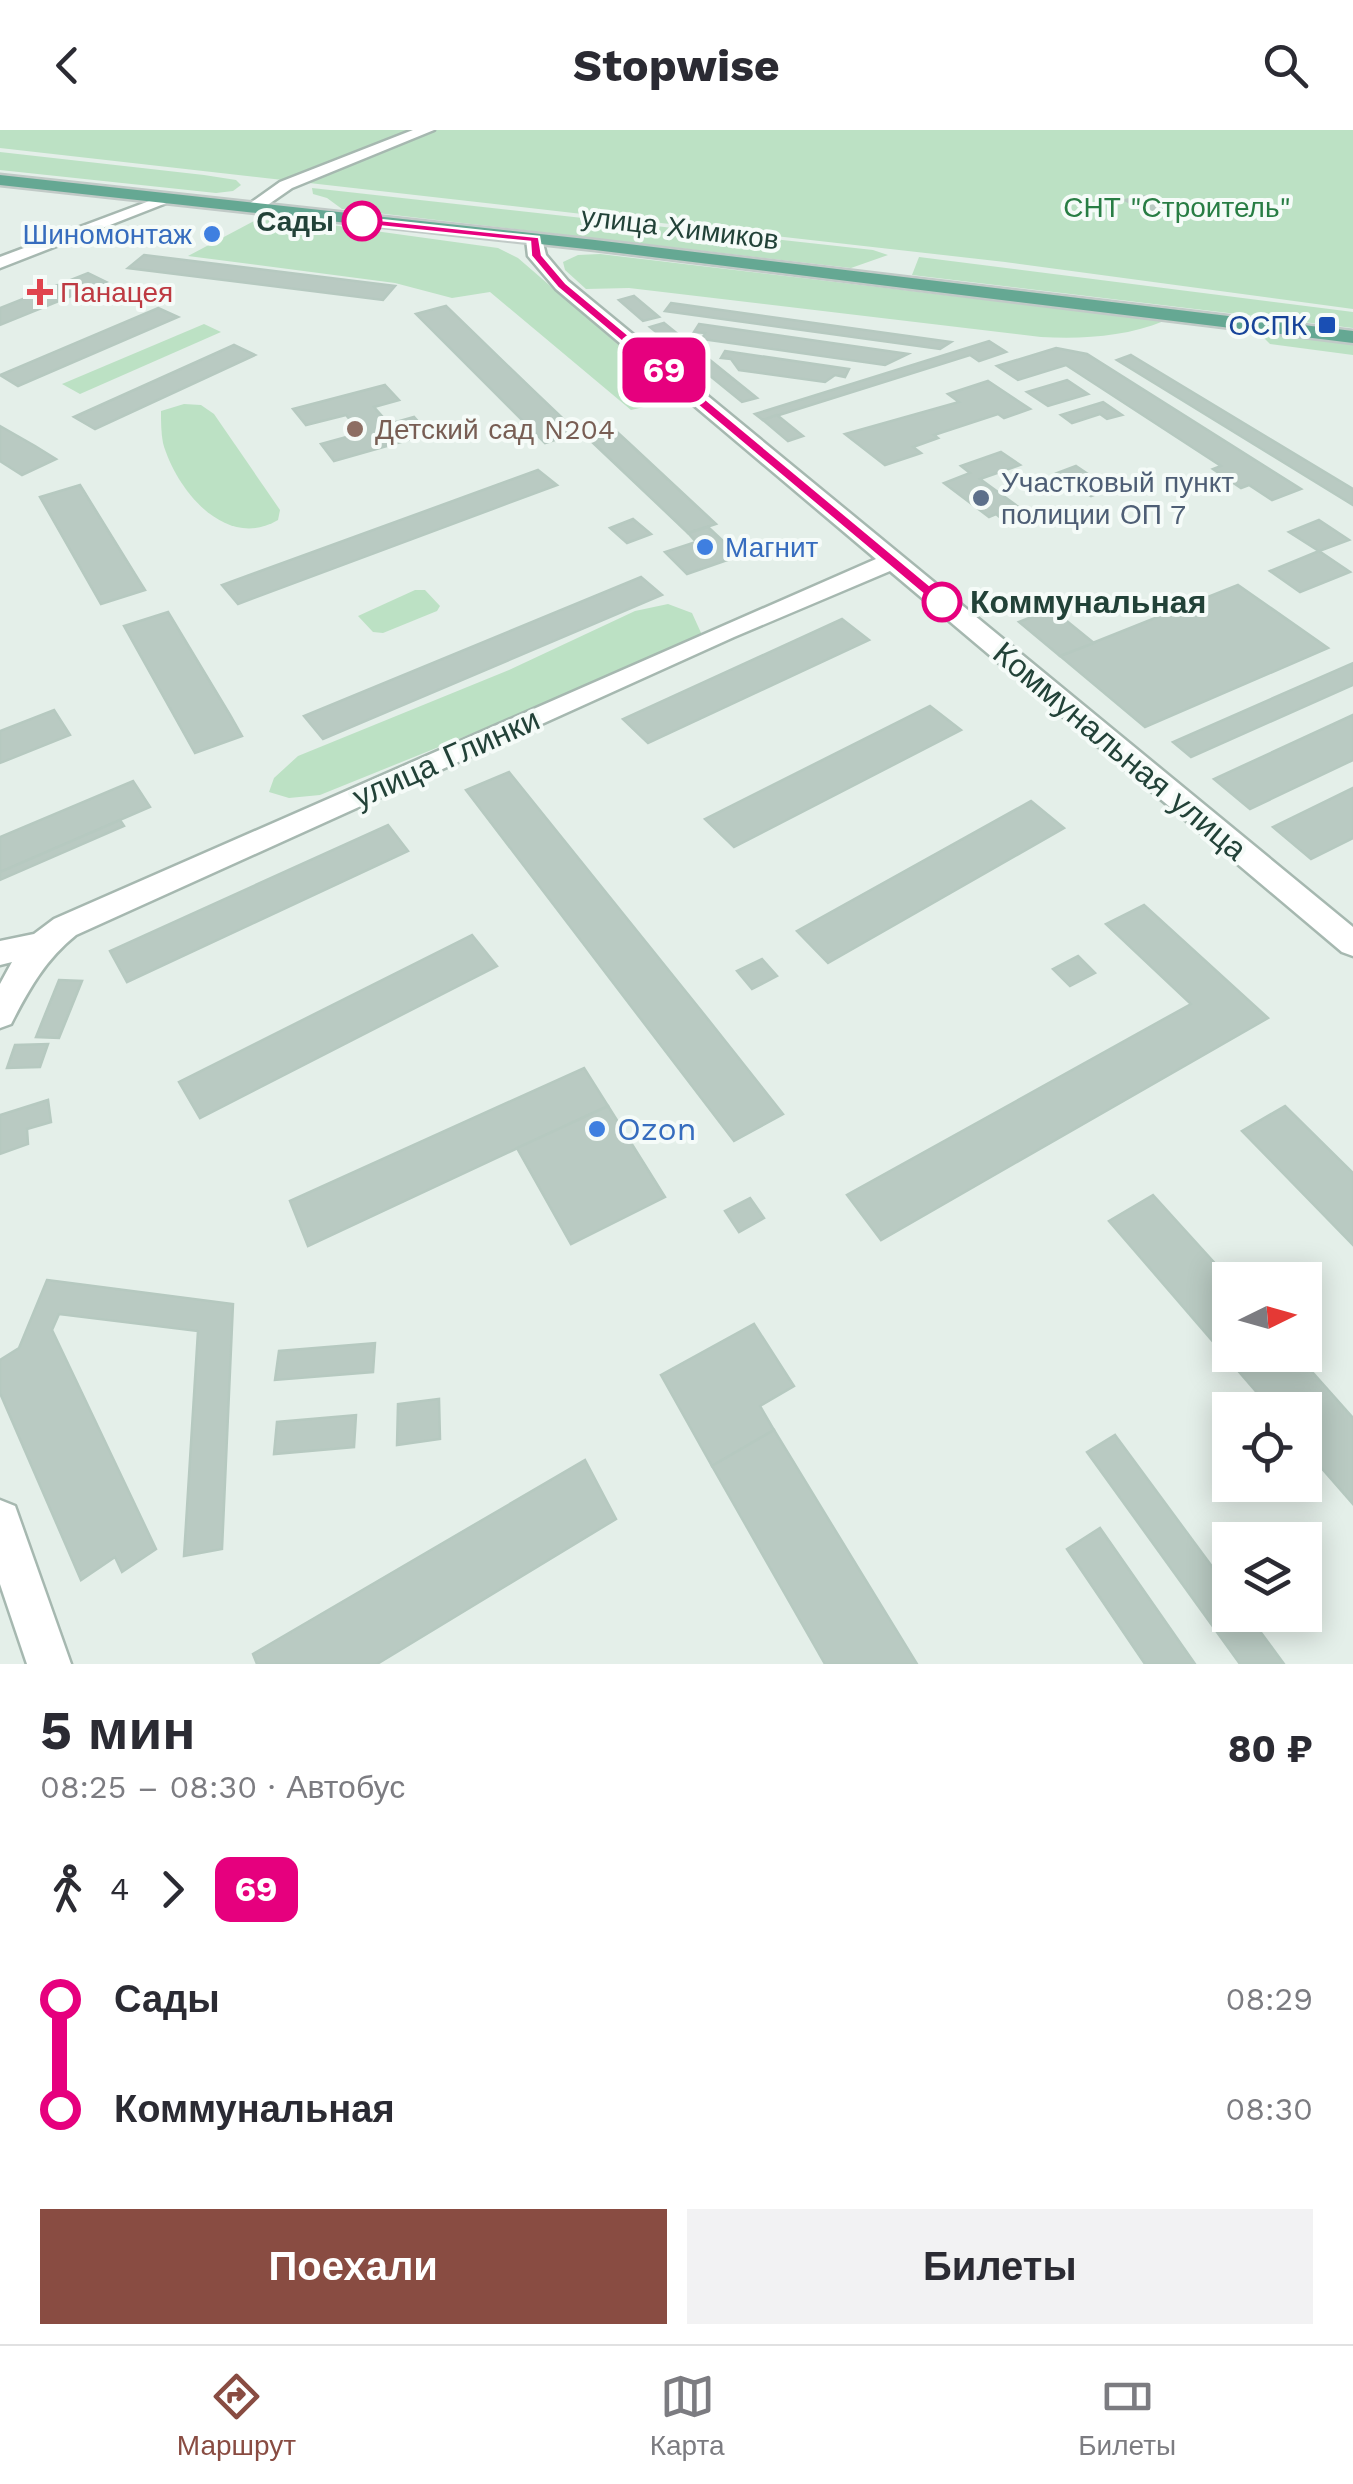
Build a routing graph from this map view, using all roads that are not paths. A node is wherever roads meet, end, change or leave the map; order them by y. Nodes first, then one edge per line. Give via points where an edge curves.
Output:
1 (426, 130) edge
2 (0, 180) edge
3 (166, 200) junction
4 (250, 210) junction
5 (535, 240) junction
6 (0, 262) edge
7 (1353, 337) edge
8 (894, 562) junction
9 (43, 944) junction
10 (1353, 944) edge
11 (0, 953) edge
12 (0, 1014) edge
13 (0, 1521) edge
14 (49, 1664) edge

1 - 4 street via 286,186
2 - 3 main road, улица Химиков
3 - 4 main road, улица Химиков
3 - 6 street
4 - 5 main road, улица Химиков
5 - 7 main road, улица Химиков
5 - 8 street, Коммунальная улица via 536,256 562,285
8 - 9 street, улица Глинки via 65,927
8 - 10 street, Коммунальная улица
9 - 11 street, улица Глинки
9 - 12 street
13 - 14 street

